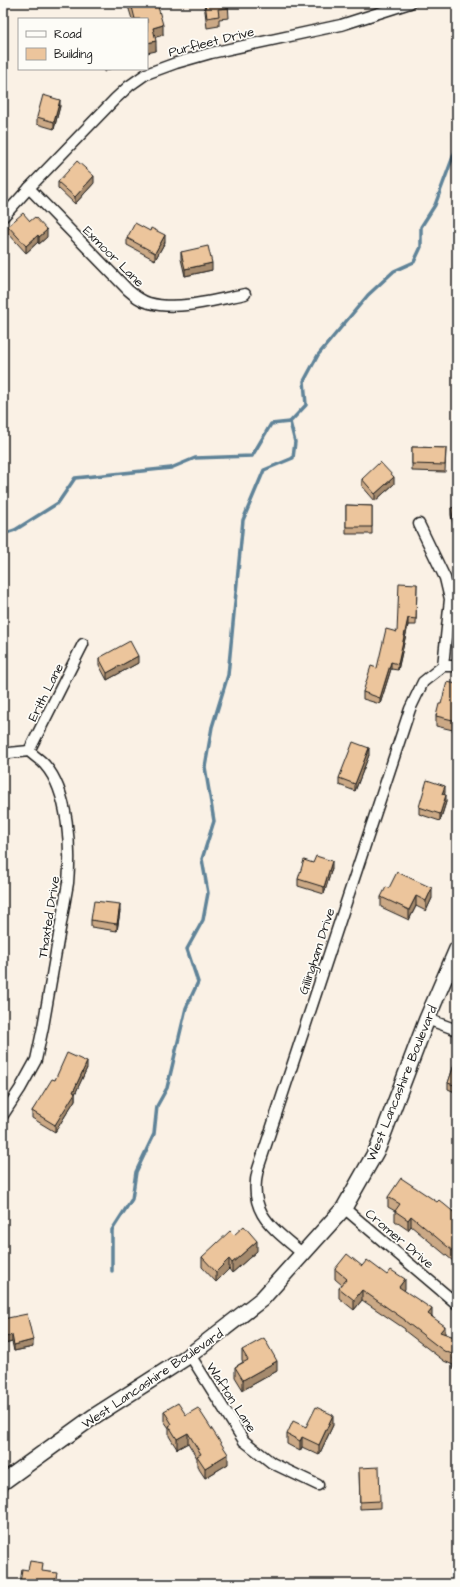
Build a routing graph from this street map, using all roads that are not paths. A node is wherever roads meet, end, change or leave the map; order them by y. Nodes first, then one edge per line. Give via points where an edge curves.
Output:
1 (410, 3) edge
2 (29, 188) junction
3 (3, 217) edge
4 (245, 294) dead end
5 (419, 524) dead end
6 (83, 644) dead end
7 (443, 666) junction
8 (457, 666) edge
9 (29, 751) junction
10 (3, 755) edge
11 (457, 949) edge
12 (427, 1019) junction
13 (457, 1030) edge
14 (3, 1115) edge
15 (344, 1208) junction
16 (303, 1254) junction
17 (457, 1304) edge
18 (190, 1355) junction
19 (3, 1482) edge
20 (318, 1485) dead end

1 - 2 street, Purfleet Drive via 341,25 211,53 146,74 115,99
2 - 3 street, Purfleet Drive
2 - 4 street, Exmoor Lane via 139,299 160,305 180,305
5 - 7 street via 445,578 450,599
6 - 9 street, Erith Lane
7 - 8 street
7 - 16 street, Gillingham Drive via 424,682 410,710 255,1182 255,1197 264,1217
9 - 10 street via 9,752
9 - 14 street, Thaxted Drive via 45,765 55,779 64,807 70,859 68,883 36,1060
11 - 12 main road, West Lancashire Boulevard
12 - 13 street
12 - 15 main road, West Lancashire Boulevard via 378,1148
15 - 16 main road, West Lancashire Boulevard
15 - 17 street, Cromer Drive
16 - 18 main road, West Lancashire Boulevard via 262,1299
18 - 19 main road, West Lancashire Boulevard via 93,1417
18 - 20 street, Wafton Lane via 244,1441 272,1463

